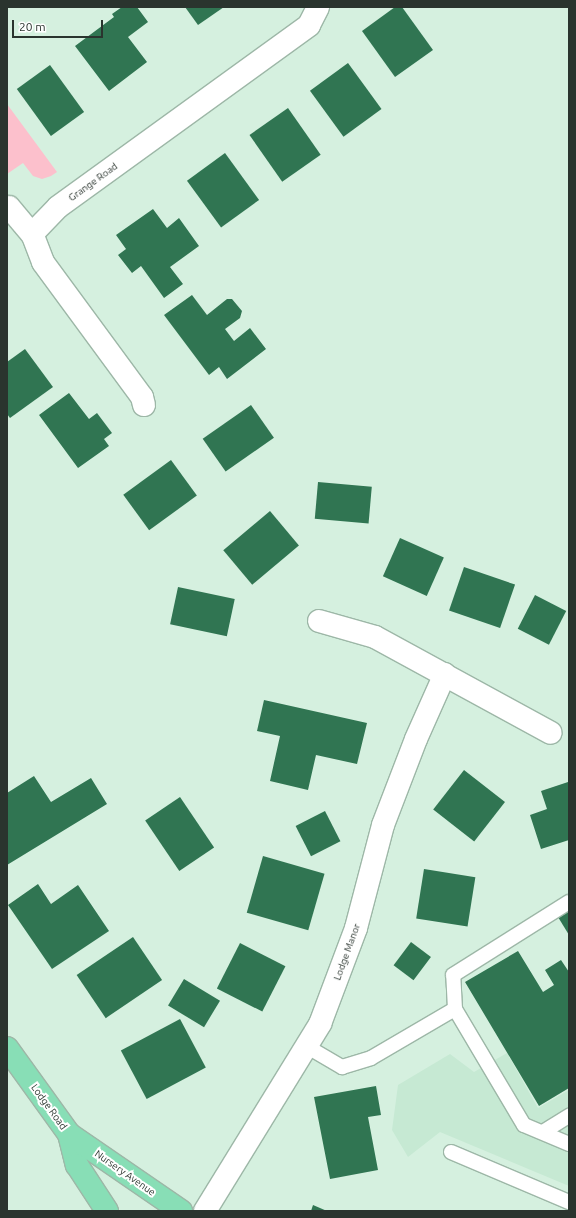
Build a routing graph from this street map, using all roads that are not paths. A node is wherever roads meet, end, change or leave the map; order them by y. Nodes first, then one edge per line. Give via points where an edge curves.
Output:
1 (318, 7) edge
2 (9, 207) dead end
3 (32, 234) junction
4 (144, 405) dead end
5 (320, 621) dead end
6 (445, 674) junction
7 (551, 733) dead end
8 (569, 902) edge
9 (455, 1009) junction
10 (306, 1046) junction
11 (7, 1048) edge
12 (569, 1116) edge
13 (543, 1132) junction
14 (69, 1134) junction
15 (569, 1144) edge
16 (451, 1152) dead end
17 (569, 1202) edge
18 (107, 1211) edge
19 (181, 1211) edge
20 (205, 1211) edge

1 - 3 street, Grange Road via 309,26 58,207
2 - 3 street
3 - 4 street via 43,262 142,397
5 - 6 street via 375,637
6 - 7 street
6 - 10 street, Lodge Manor via 416,739 383,825 356,928 320,1024
8 - 9 lane via 453,975
9 - 10 lane via 371,1058 342,1067
9 - 13 lane via 524,1125
10 - 20 street, Lodge Manor
11 - 14 main road, Lodge Road
12 - 13 lane
13 - 15 lane
14 - 18 main road, Lodge Road via 77,1165
14 - 19 main road, Nursery Avenue
16 - 17 lane

